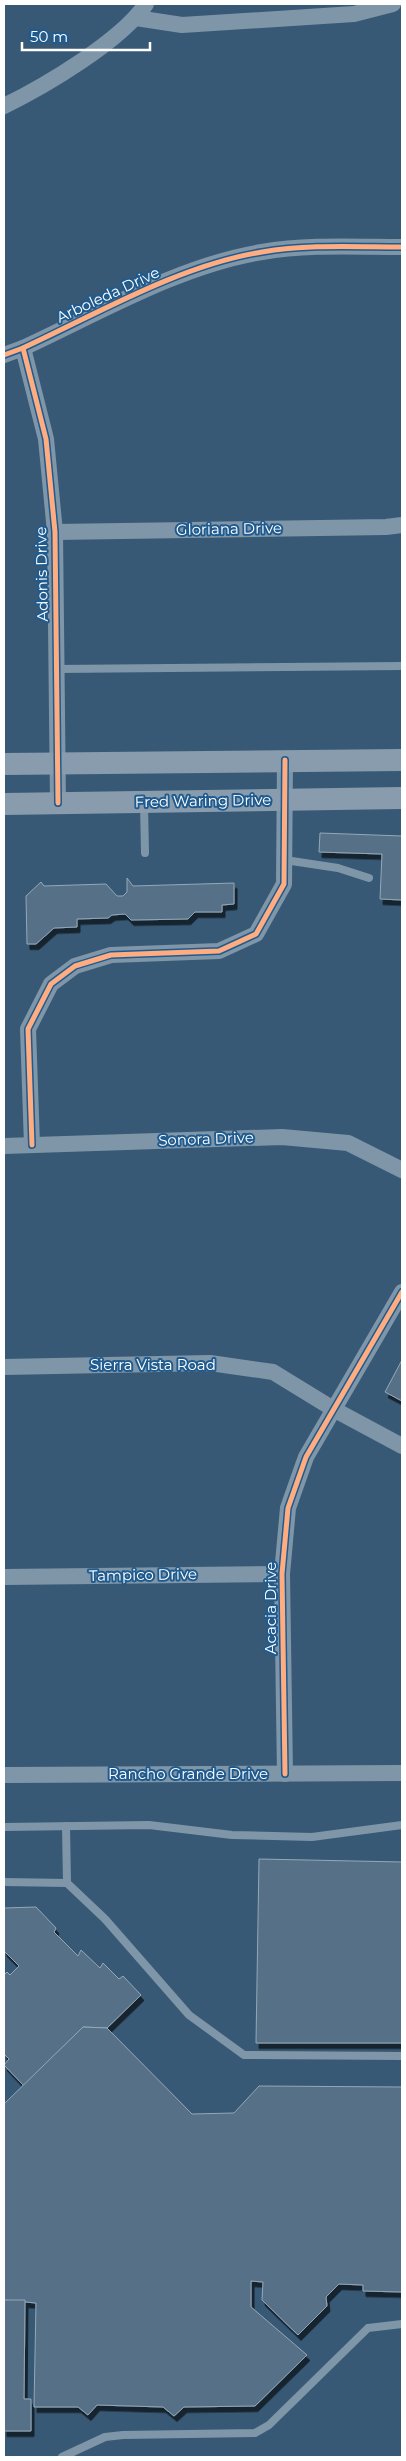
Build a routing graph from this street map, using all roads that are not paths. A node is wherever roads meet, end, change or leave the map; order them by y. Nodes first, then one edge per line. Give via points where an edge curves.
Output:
1 (146, 4) edge
2 (393, 4) edge
3 (136, 18) junction
4 (4, 106) edge
5 (402, 247) edge
6 (22, 348) junction
7 (4, 355) edge
8 (402, 524) edge
9 (55, 532) junction
10 (402, 666) edge
11 (56, 669) junction
12 (285, 760) junction
13 (402, 760) edge
14 (4, 764) edge
15 (57, 764) junction
16 (402, 792) edge
17 (376, 798) junction
18 (402, 798) edge
19 (286, 799) junction
20 (144, 802) junction
21 (58, 803) junction
22 (4, 804) edge
23 (145, 853) dead end
24 (285, 860) junction
25 (369, 878) dead end
26 (32, 1145) junction
27 (4, 1146) edge
28 (402, 1170) edge
29 (402, 1292) edge
30 (4, 1367) edge
31 (335, 1410) junction
32 (402, 1446) edge
33 (282, 1574) junction
34 (4, 1576) edge
35 (402, 1773) edge
36 (285, 1774) junction
37 (4, 1775) edge
38 (402, 1825) edge
39 (66, 1826) junction
40 (4, 1827) edge
41 (4, 1882) edge
42 (67, 1883) junction
43 (402, 2056) edge
44 (402, 2324) edge
45 (62, 2457) edge

1 - 3 street
2 - 3 street via 354,14 182,25
3 - 4 street via 76,64
5 - 6 street, Arboleda Drive via 306,247 218,262 177,277
6 - 7 street, Arboleda Drive
6 - 9 street, Adonis Drive via 46,439
8 - 9 street, Gloriana Drive via 386,527
9 - 11 street, Adonis Drive
10 - 11 lane
11 - 15 street, Adonis Drive
12 - 13 main road
12 - 15 main road
12 - 19 street
14 - 15 main road
15 - 21 street, Adonis Drive
16 - 17 main road
17 - 18 main road, Fred Waring Drive
17 - 19 main road, Fred Waring Drive
19 - 20 main road, Fred Waring Drive
19 - 24 street
20 - 21 main road, Fred Waring Drive
20 - 23 lane
21 - 22 main road, Fred Waring Drive
24 - 25 lane via 338,868
24 - 26 street via 284,884 256,934 220,951 111,955 75,966 51,984 28,1029
26 - 27 street, Sonora Drive
26 - 28 street, Sonora Drive via 282,1137 348,1143
29 - 31 street, Acacia Drive
30 - 31 street, Sierra Vista Road via 210,1363 273,1372
31 - 32 street, Sierra Vista Road
31 - 33 street, Acacia Drive via 306,1458 288,1508
33 - 34 street, Tampico Drive
33 - 36 street, Acacia Drive
35 - 36 street, Rancho Grande Drive
36 - 37 street, Rancho Grande Drive
38 - 39 lane via 312,1837 232,1836 149,1825
39 - 40 lane
39 - 42 lane
41 - 42 lane
42 - 43 lane via 111,1926 189,2015 244,2055
44 - 45 lane via 368,2328 269,2425 255,2433 124,2434 105,2437

